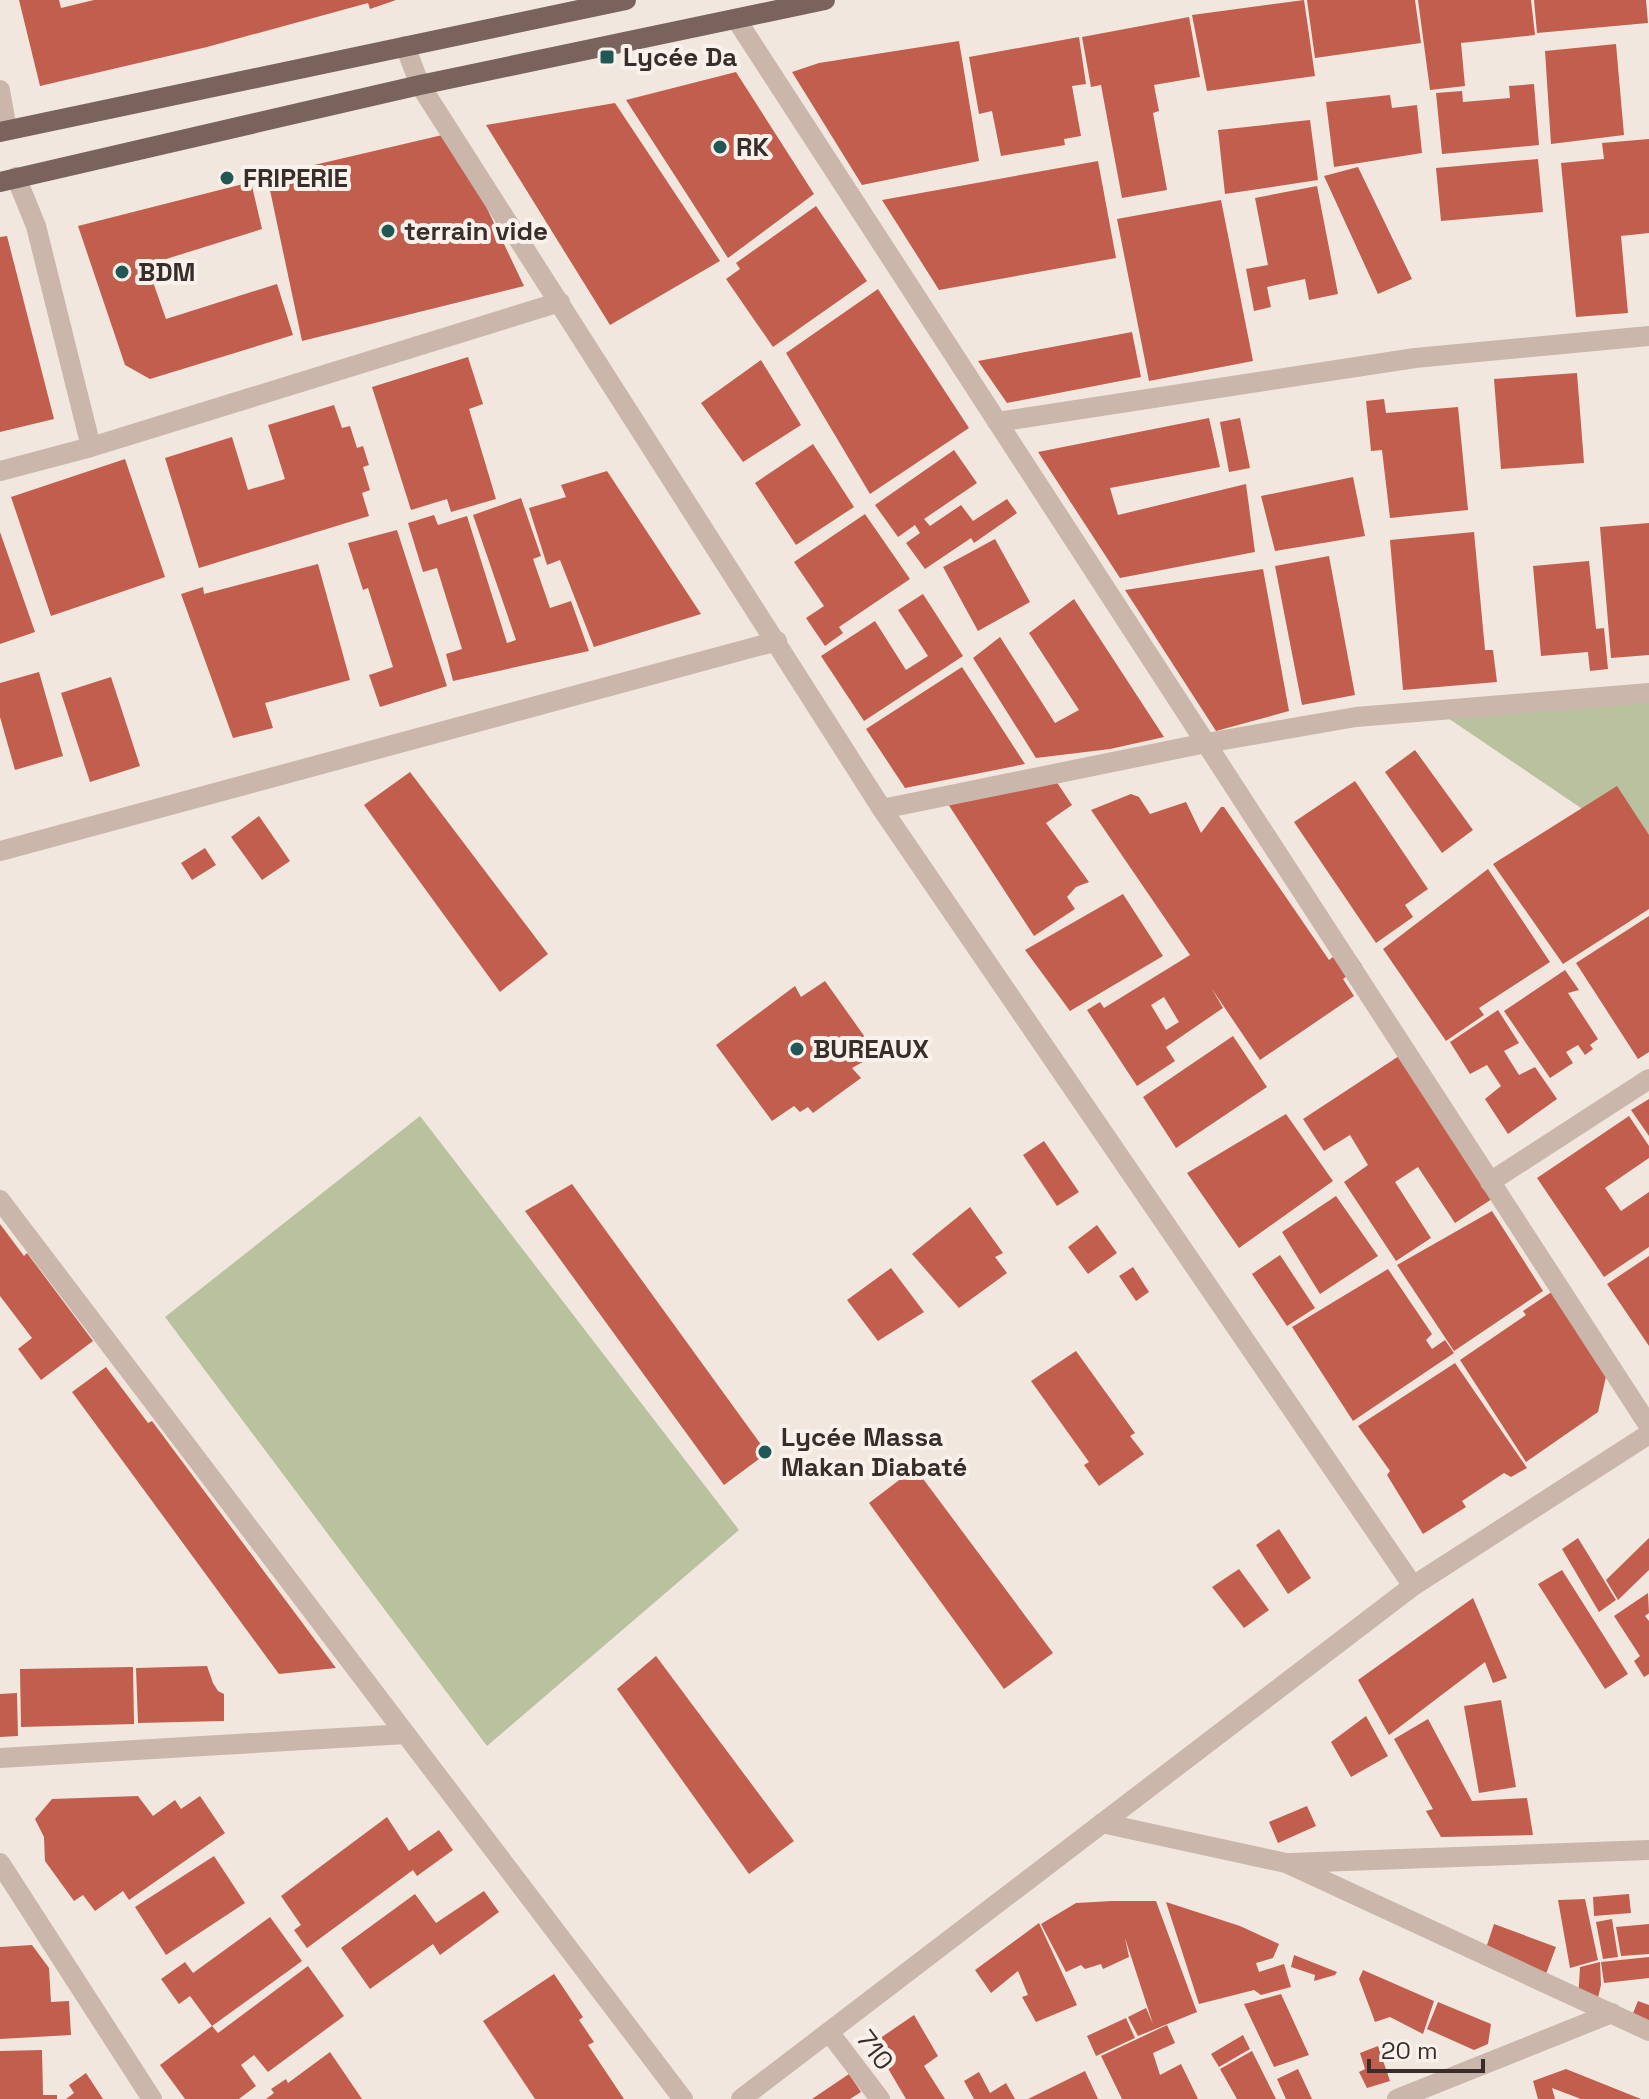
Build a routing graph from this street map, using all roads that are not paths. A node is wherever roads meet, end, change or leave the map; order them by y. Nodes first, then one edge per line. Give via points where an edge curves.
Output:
1 (626, 0) edge
2 (825, 0) edge
3 (736, 19) junction
4 (405, 46) junction
5 (420, 85) junction
6 (0, 90) edge
7 (3, 131) edge
8 (8, 180) edge
9 (560, 302) junction
10 (1649, 336) edge
11 (997, 422) junction
12 (91, 447) junction
13 (0, 471) edge
14 (777, 641) junction
15 (1649, 693) edge
16 (1206, 743) junction
17 (882, 809) junction
18 (0, 851) edge
19 (1649, 1079) edge
20 (1490, 1182) junction
21 (0, 1200) edge
22 (1649, 1426) edge
23 (1649, 1434) edge
24 (1413, 1586) junction
25 (406, 1734) junction
26 (0, 1758) edge
27 (1102, 1823) junction
28 (1649, 1850) edge
29 (0, 1863) edge
30 (1286, 1863) junction
31 (1612, 2013) junction
32 (1649, 2031) edge
33 (829, 2032) junction
34 (152, 2099) edge
35 (683, 2099) edge
36 (741, 2099) edge
37 (880, 2099) edge
38 (1397, 2099) edge

1 - 4 main road
2 - 3 main road
3 - 5 main road
3 - 11 street
4 - 5 street
4 - 7 main road
5 - 8 main road
5 - 9 street
6 - 7 street
8 - 12 street via 36,226
9 - 12 street
9 - 14 street
10 - 11 street via 1415,358
11 - 16 street
12 - 13 street
14 - 17 street
14 - 18 street
15 - 16 street via 1356,717
16 - 17 street
16 - 20 street
17 - 24 street
19 - 20 street
20 - 22 street
21 - 25 street
23 - 24 street
24 - 27 street
25 - 26 street
25 - 35 street
27 - 30 street
27 - 33 street
28 - 30 street
29 - 34 street
30 - 31 street
31 - 32 street
31 - 38 street
33 - 36 street
33 - 37 street, 710

